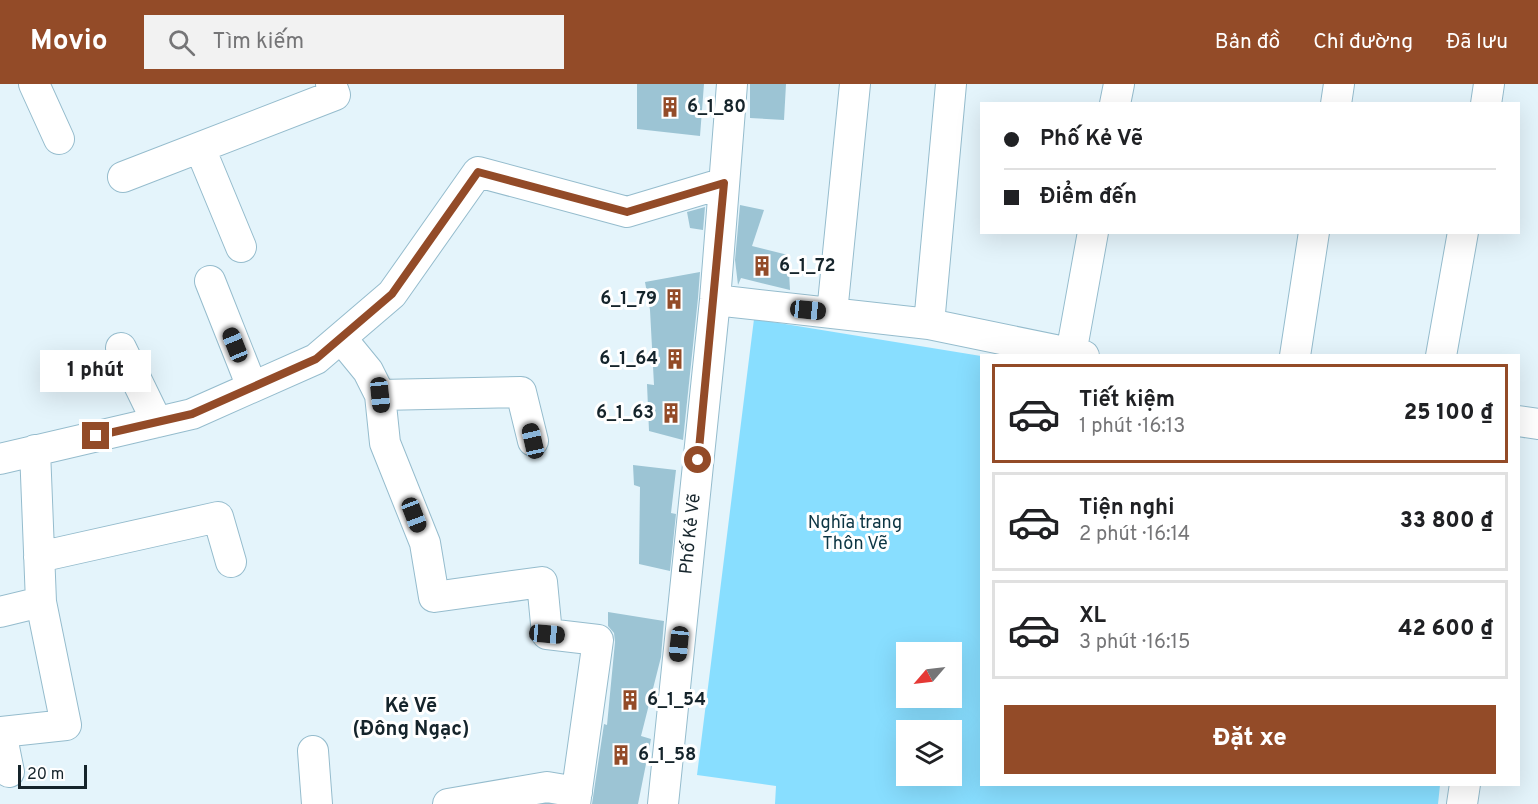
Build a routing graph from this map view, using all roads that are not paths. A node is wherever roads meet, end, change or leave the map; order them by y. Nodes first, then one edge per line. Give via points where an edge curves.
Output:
1 (33, 84) edge
2 (732, 84) edge
3 (855, 84) edge
4 (1119, 84) edge
5 (1339, 84) edge
6 (1489, 84) edge
7 (943, 85) edge
8 (333, 90) edge
9 (1115, 102) edge
10 (1336, 102) edge
11 (1486, 102) edge
12 (59, 139) dead end
13 (200, 148) junction
14 (123, 177) dead end
15 (724, 183) junction
16 (1092, 234) edge
17 (1314, 234) edge
18 (1463, 234) edge
19 (241, 247) dead end
20 (210, 281) dead end
21 (715, 300) junction
22 (831, 313) junction
23 (929, 324) junction
24 (341, 338) junction
25 (121, 348) dead end
26 (1073, 354) edge
27 (1078, 354) edge
28 (1295, 354) edge
29 (1441, 354) edge
30 (252, 387) junction
31 (380, 395) junction
32 (157, 422) junction
33 (1520, 422) edge
34 (1538, 424) edge
35 (533, 441) dead end
36 (35, 450) junction
37 (0, 459) edge
38 (39, 557) junction
39 (231, 562) dead end
40 (41, 602) junction
41 (0, 612) edge
42 (313, 751) dead end
43 (9, 772) dead end
44 (1465, 786) edge
45 (576, 798) edge
46 (317, 804) edge
47 (447, 804) edge
48 (663, 804) edge
49 (1462, 804) edge

1 - 12 street
2 - 15 street, Phố Kẻ Vẽ
3 - 22 street
4 - 9 street
5 - 10 street
6 - 11 street
7 - 23 street
8 - 13 street
13 - 14 street
13 - 19 street
15 - 21 street, Phố Kẻ Vẽ
15 - 24 street via 627,212 478,172 392,294
16 - 27 street
17 - 28 street
18 - 29 street
20 - 30 street
21 - 22 street
21 - 48 street, Phố Kẻ Vẽ
22 - 23 street
23 - 26 street
24 - 30 street via 316,359
24 - 31 street via 368,371
25 - 32 street
30 - 32 street via 192,414
31 - 35 street via 521,392
31 - 45 street via 385,443 425,543 434,597 542,582 547,634 598,640
32 - 36 street
33 - 34 street
36 - 37 street
36 - 38 street
38 - 39 street via 218,517
38 - 40 street
40 - 41 street
40 - 43 street via 66,725 1,732
42 - 46 street
44 - 49 street
45 - 47 street via 547,787

